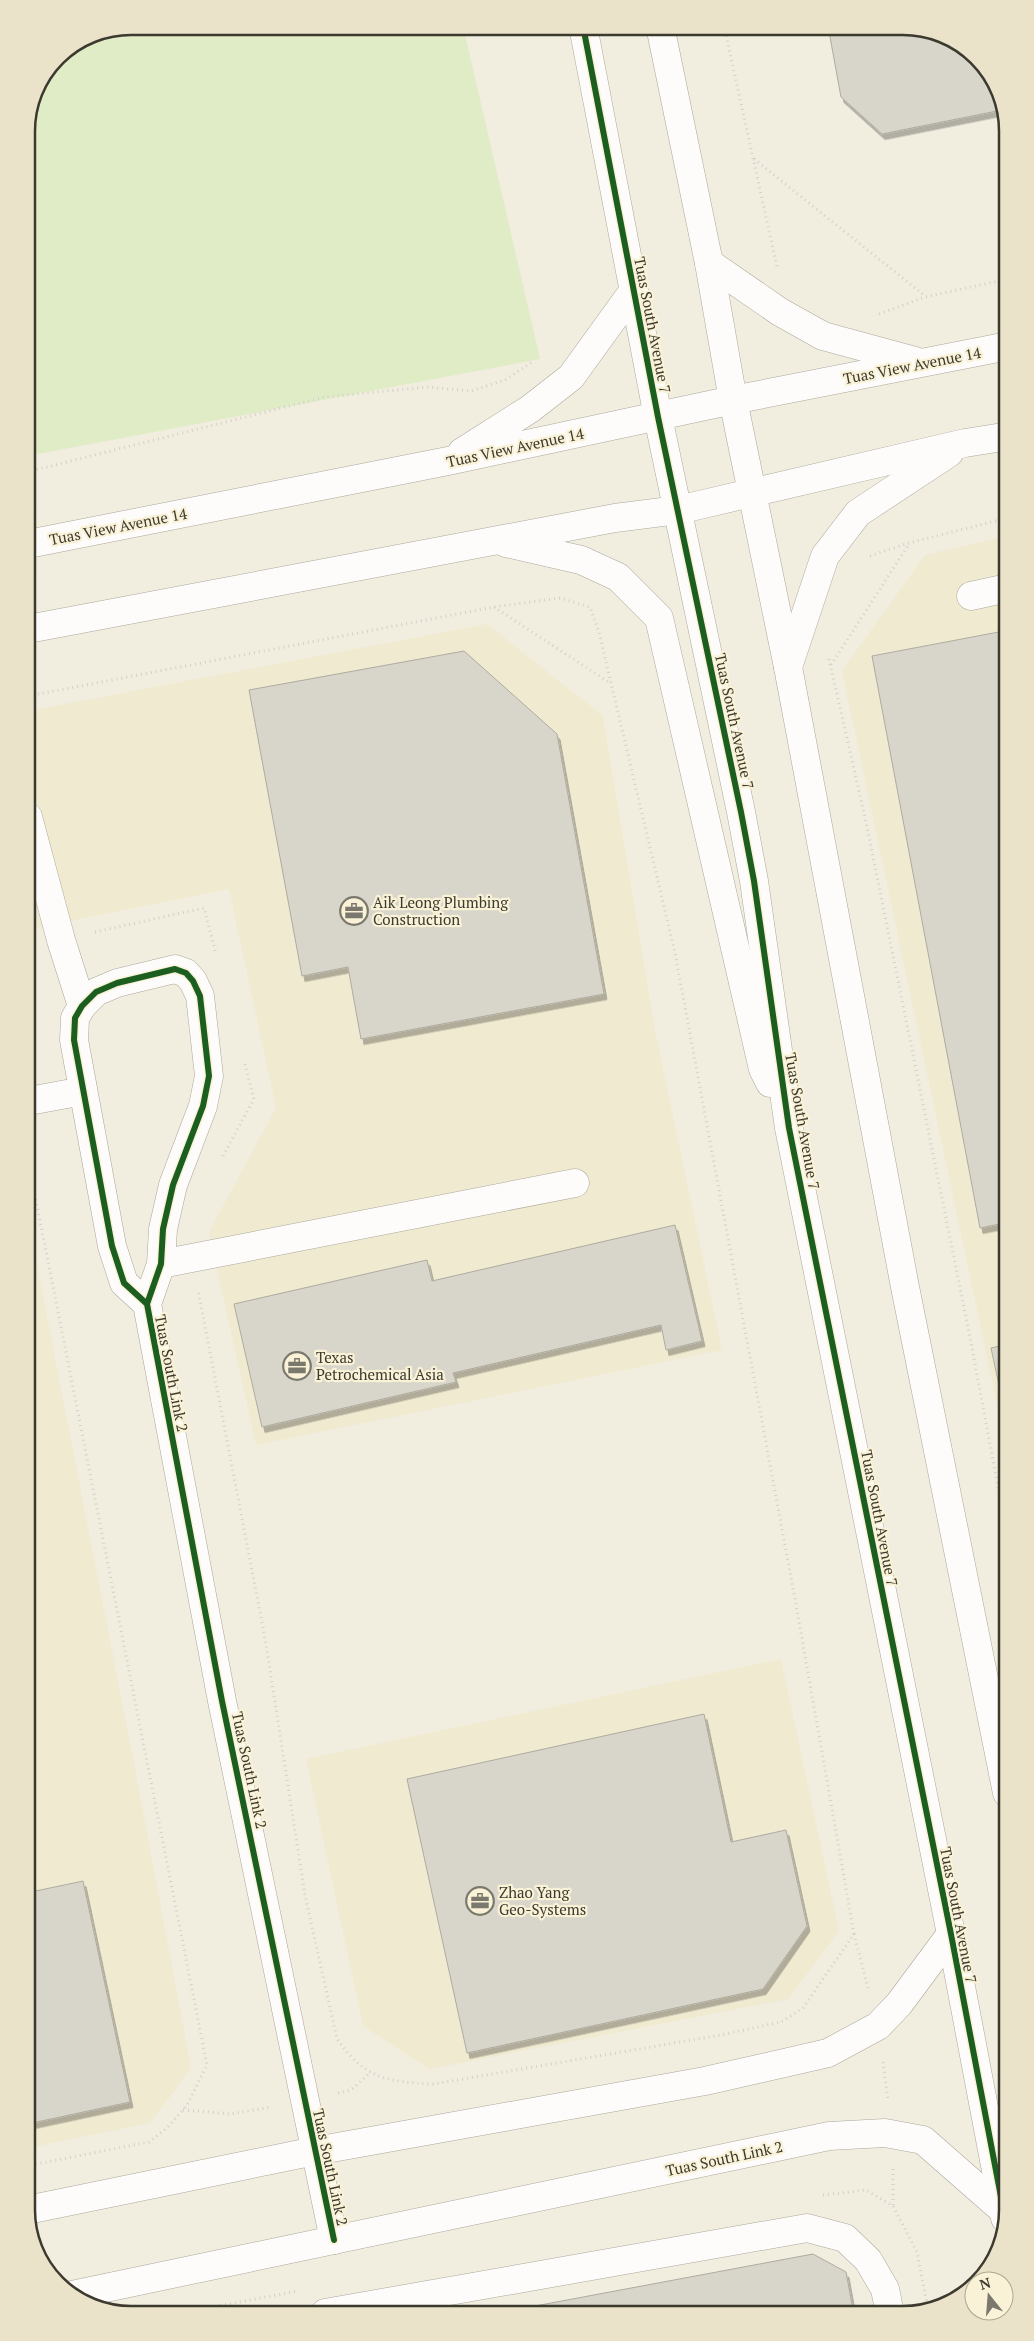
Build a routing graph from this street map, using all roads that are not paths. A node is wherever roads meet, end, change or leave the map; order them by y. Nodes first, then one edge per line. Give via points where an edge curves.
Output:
1 (585, 35) edge
2 (662, 35) edge
3 (709, 263) junction
4 (634, 290) junction
5 (999, 348) edge
6 (922, 363) junction
7 (733, 400) junction
8 (658, 417) junction
9 (999, 438) edge
10 (965, 443) junction
11 (448, 461) junction
12 (752, 492) junction
13 (678, 510) junction
14 (494, 540) junction
15 (35, 543) edge
16 (999, 590) edge
17 (971, 596) dead end
18 (35, 628) edge
19 (788, 667) junction
20 (35, 843) edge
21 (82, 1006) junction
22 (83, 1091) junction
23 (35, 1100) edge
24 (790, 1128) junction
25 (575, 1183) dead end
26 (161, 1264) junction
27 (146, 1304) junction
28 (999, 1754) edge
29 (951, 1934) junction
30 (315, 2151) junction
31 (999, 2188) edge
32 (35, 2208) edge
33 (999, 2209) edge
34 (334, 2240) junction
35 (83, 2293) edge
36 (365, 2306) edge
37 (888, 2306) edge

1 - 4 street, Tuas South Avenue 7
2 - 3 street
3 - 6 street via 780,312 823,336
3 - 7 street
4 - 8 street, Tuas South Avenue 7
4 - 11 street via 572,377 530,409
5 - 6 street, Tuas View Avenue 14
6 - 7 street, Tuas View Avenue 14
7 - 8 street, Tuas View Avenue 14
7 - 12 street
8 - 11 street, Tuas View Avenue 14
8 - 13 street, Tuas South Avenue 7
9 - 10 street
10 - 12 street
10 - 19 street via 858,513 825,556
11 - 15 street, Tuas View Avenue 14
12 - 13 street
12 - 19 street
13 - 14 street
13 - 24 street, Tuas South Avenue 7 via 754,881
14 - 18 street
14 - 24 street via 582,560 618,577 659,618 764,1069
16 - 17 street
19 - 28 street via 904,1288
20 - 21 street
21 - 22 street, Tuas South Link 2 via 75,1018 74,1040
21 - 26 street, Tuas South Link 2 via 96,992 117,983 175,969 193,980 200,996 209,1076 203,1106 174,1184 164,1229
22 - 23 street
22 - 27 street, Tuas South Link 2 via 112,1246 124,1283
24 - 29 street, Tuas South Avenue 7
25 - 26 street
26 - 27 street, Tuas South Link 2
27 - 30 street, Tuas South Link 2 via 222,1701
29 - 30 street, Tuas South Link 2 via 899,2004 878,2026 828,2054 705,2080
29 - 31 street, Tuas South Avenue 7
30 - 32 street, Tuas South Link 2
30 - 34 street, Tuas South Link 2
33 - 34 street, Tuas South Link 2 via 923,2140 884,2133 829,2136
34 - 35 street, Tuas South Link 2
36 - 37 street via 807,2228 845,2238 868,2260 885,2289

